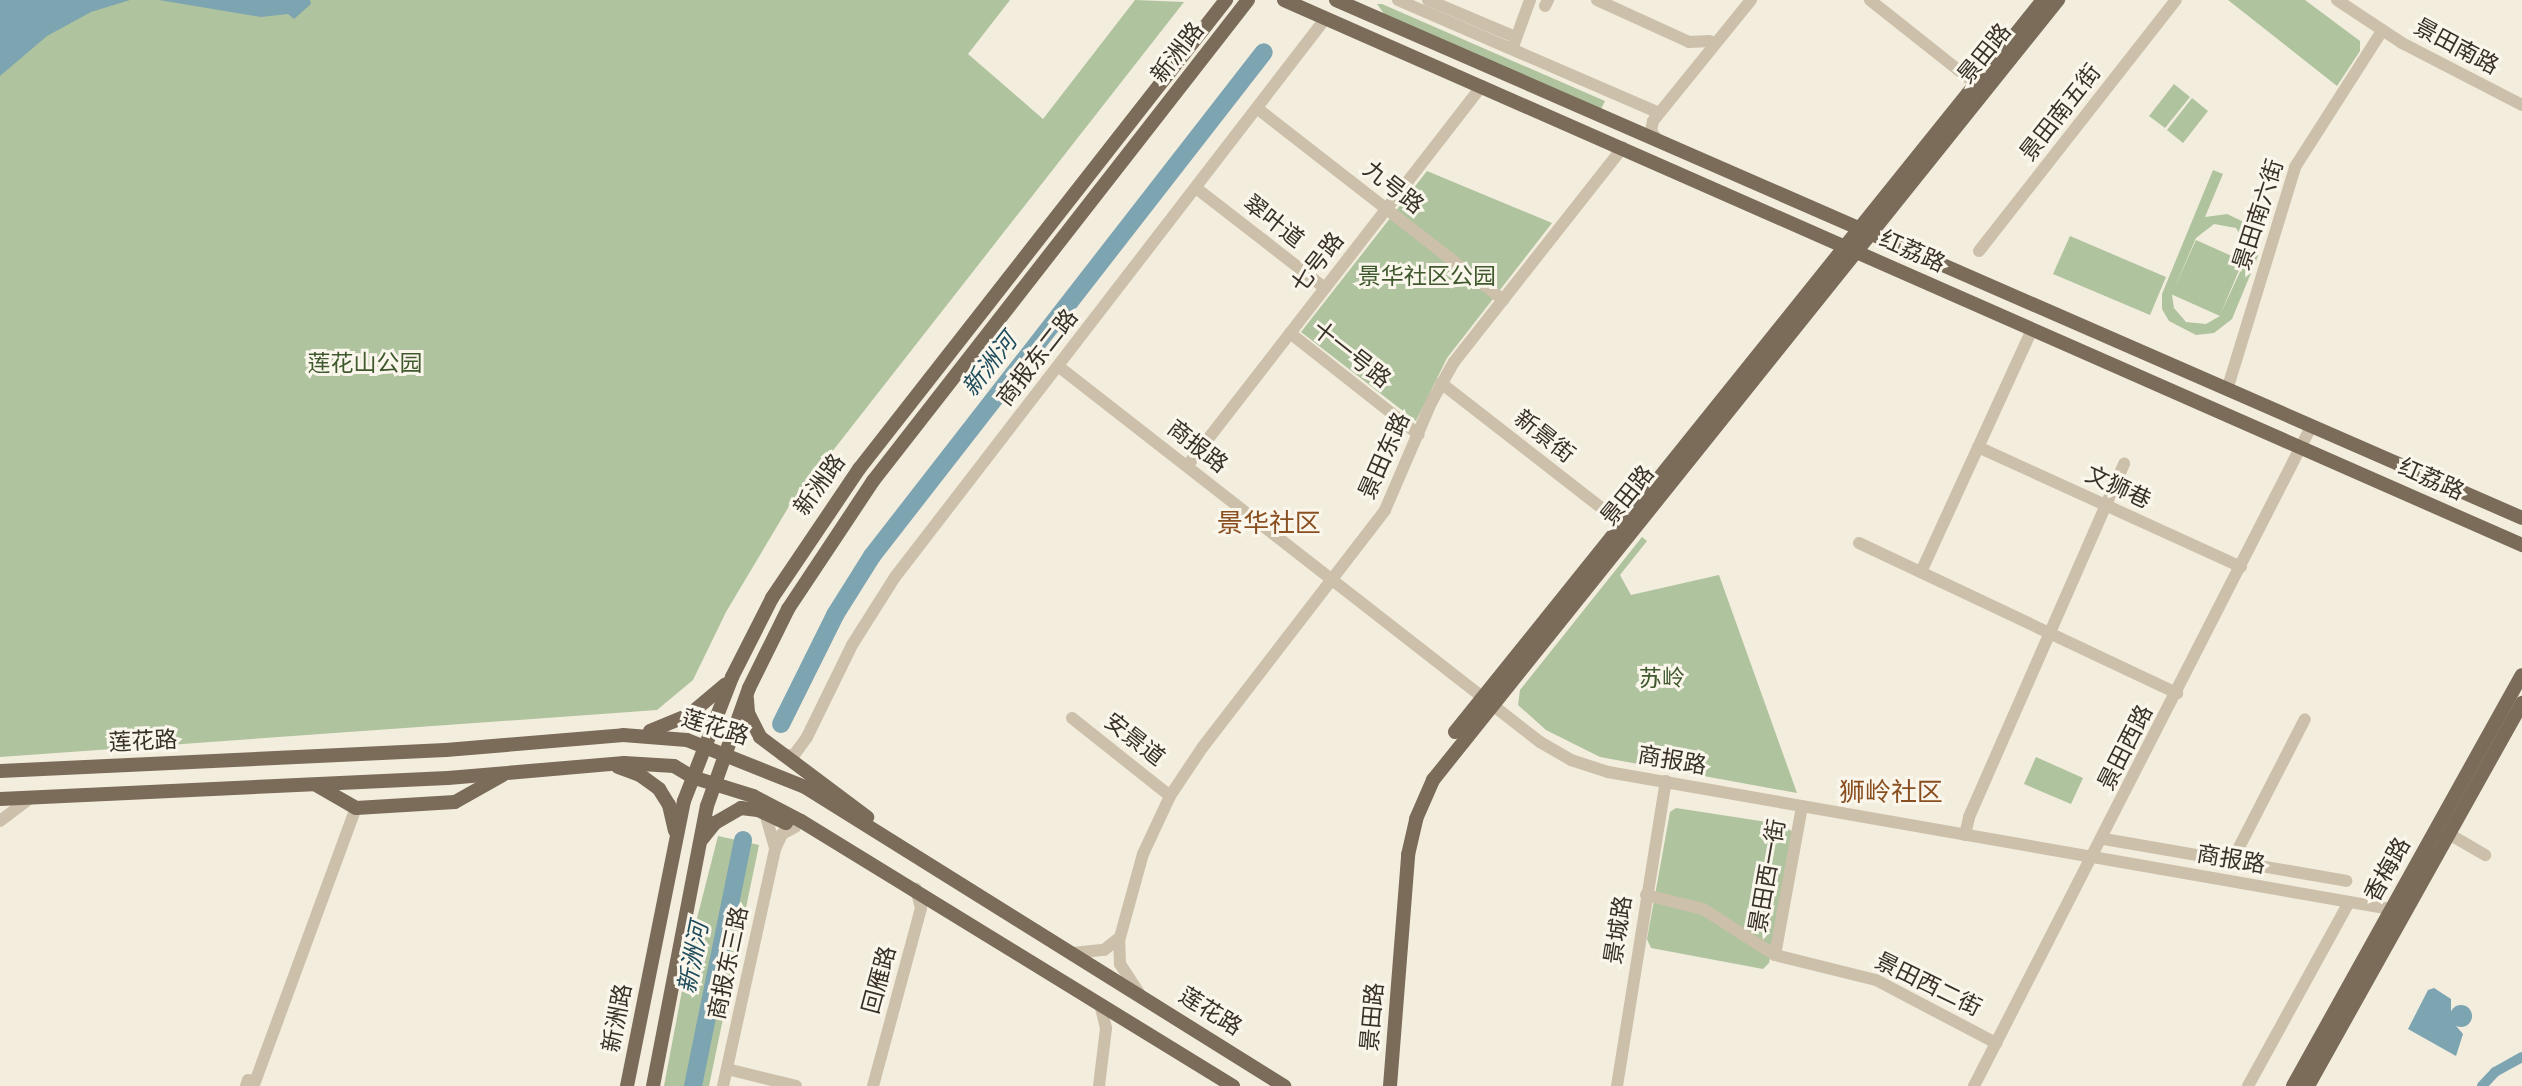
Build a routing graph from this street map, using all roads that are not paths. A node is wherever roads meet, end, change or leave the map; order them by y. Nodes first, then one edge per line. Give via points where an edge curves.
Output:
1 (1209, 0) edge
2 (1226, 0) edge
3 (1248, 0) edge
4 (1284, 0) edge
5 (1336, 0) edge
6 (1365, 0) edge
7 (1398, 0) edge
8 (1428, 0) edge
9 (1597, 0) edge
10 (1744, 0) edge
11 (1751, 0) edge
12 (1870, 0) edge
13 (2043, 0) edge
14 (2058, 0) edge
15 (2176, 0) edge
16 (2337, 0) edge
17 (1527, 3) edge
18 (1325, 19) junction
19 (1382, 20) junction
20 (1203, 29) junction
21 (2382, 31) junction
22 (1515, 37) junction
23 (1710, 41) junction
24 (1689, 42) junction
25 (1517, 51) junction
26 (1692, 63) junction
27 (1976, 84) junction
28 (1482, 86) junction
29 (2522, 105) edge
30 (1258, 109) junction
31 (1654, 111) junction
32 (1629, 128) junction
33 (1658, 141) junction
34 (1623, 147) junction
35 (1196, 188) junction
36 (1386, 209) junction
37 (1863, 232) junction
38 (1849, 249) junction
39 (1979, 251) dead end
40 (1325, 288) junction
41 (1503, 300) junction
42 (2032, 329) junction
43 (1290, 333) junction
44 (1058, 366) junction
45 (1441, 383) junction
46 (2227, 390) junction
47 (2311, 427) junction
48 (1419, 435) junction
49 (1978, 447) junction
50 (2301, 448) junction
51 (2124, 464) dead end
52 (1186, 466) junction
53 (2105, 506) junction
54 (2522, 518) edge
55 (1622, 524) junction
56 (1860, 543) dead end
57 (2519, 545) edge
58 (2241, 567) junction
59 (1921, 572) junction
60 (1333, 580) junction
61 (2049, 633) junction
62 (2522, 676) edge
63 (732, 677) junction
64 (749, 688) junction
65 (2178, 693) junction
66 (1487, 700) junction
67 (2522, 704) edge
68 (1072, 718) dead end
69 (2305, 719) dead end
70 (623, 735) junction
71 (807, 737) junction
72 (703, 747) junction
73 (724, 754) junction
74 (782, 755) junction
75 (610, 764) junction
76 (0, 771) edge
77 (507, 773) junction
78 (810, 774) junction
79 (692, 777) junction
80 (1666, 781) junction
81 (715, 782) junction
82 (314, 784) junction
83 (1170, 796) junction
84 (30, 798) junction
85 (0, 799) edge
86 (1802, 806) junction
87 (356, 808) junction
88 (765, 813) junction
89 (0, 821) edge
90 (794, 827) junction
91 (880, 831) junction
92 (2449, 834) junction
93 (825, 835) junction
94 (1965, 835) junction
95 (676, 836) junction
96 (2104, 839) junction
97 (699, 843) junction
98 (775, 849) junction
99 (2485, 855) dead end
100 (2094, 858) junction
101 (2233, 859) junction
102 (2346, 881) dead end
103 (913, 886) junction
104 (1646, 895) junction
105 (939, 902) junction
106 (2349, 902) junction
107 (2398, 911) junction
108 (1121, 934) junction
109 (1073, 953) junction
110 (1775, 954) junction
111 (1142, 996) junction
112 (1100, 1004) junction
113 (1996, 1043) junction
114 (725, 1077) edge
115 (246, 1086) edge
116 (628, 1086) edge
117 (653, 1086) edge
118 (774, 1086) edge
119 (796, 1086) edge
120 (873, 1086) edge
121 (878, 1086) edge
122 (1099, 1086) edge
123 (1233, 1086) edge
124 (1284, 1086) edge
125 (1380, 1086) edge
126 (1390, 1086) edge
127 (1617, 1086) edge
128 (1974, 1086) edge
129 (2248, 1086) edge
130 (2293, 1086) edge
131 (2308, 1086) edge

1 - 20 main road
2 - 20 main road, 新洲路
3 - 64 main road, 新洲路 via 845,519 788,609
4 - 18 main road, 红荔路
5 - 19 main road, 红荔路
6 - 19 main road
7 - 25 street
8 - 22 street
9 - 24 street
10 - 23 street
11 - 33 street via 1652,122 1651,131
12 - 27 street
13 - 27 main road, 景田路
14 - 37 main road, 景田路
15 - 39 street, 景田南五街
16 - 21 street, 景田南路
17 - 22 street
18 - 28 main road, 红荔路
18 - 30 street, 商报东二路
19 - 32 main road, 红荔路
20 - 63 main road, 新洲路 via 830,509 772,598
21 - 29 street, 景田南路
21 - 46 street, 景田南六街 via 2291,176
22 - 25 street
23 - 24 street
23 - 26 street
24 - 26 street via 1697,49
25 - 31 street
26 - 31 street
27 - 37 main road, 景田路
28 - 34 main road, 红荔路
28 - 36 street, 七号路
30 - 35 street, 商报东二路
30 - 36 street, 九号路
31 - 32 street via 1640,125
32 - 33 main road, 红荔路
33 - 37 main road, 红荔路
34 - 38 main road, 红荔路
34 - 41 street, 景田东路
35 - 40 street, 翠叶道
35 - 44 street, 商报东二路
36 - 40 street, 七号路
36 - 41 street, 九号路
37 - 38 main road, 景田路
37 - 46 main road, 红荔路
38 - 42 main road, 红荔路
38 - 55 main road, 景田路
38 - 66 main road, 景田路
40 - 43 street, 七号路
41 - 45 street, 景田东路
42 - 49 street
42 - 50 main road, 红荔路
43 - 48 street, 十一号路
43 - 52 street, 七号路
44 - 52 street, 商报路
44 - 71 street, 商报东二路 via 887,588
45 - 48 street, 景田东路
45 - 55 street, 新景街
46 - 47 main road, 红荔路
47 - 50 street, 景田西路
47 - 54 main road, 红荔路
48 - 60 street, 景田东路 via 1392,499
49 - 53 street, 文狮巷
49 - 59 street
50 - 57 main road, 红荔路
50 - 58 street, 景田西路
51 - 53 street
52 - 60 street, 商报路
53 - 58 street, 文狮巷
53 - 61 street
55 - 66 main road, 景田路
56 - 59 street
58 - 65 street, 景田西路
59 - 61 street
60 - 66 street, 商报路
60 - 83 street, 景田东路 via 1202,747
61 - 65 street
61 - 94 street
62 - 107 main road, 香梅路
63 - 70 main road via 705,705 673,724
63 - 72 main road, 新洲路
64 - 73 main road, 新洲路
64 - 74 main road via 753,725
65 - 96 street, 景田西路
66 - 80 street, 商报路 via 1571,760 1608,772
66 - 125 main road, 景田路 via 1430,766 1407,820
66 - 126 main road, 景田路 via 1433,780 1413,830
67 - 92 main road, 香梅路
68 - 83 street, 安景道
69 - 101 street
70 - 72 main road, 莲花路 via 671,737
70 - 76 main road, 莲花路 via 446,750
71 - 74 street, 商报东二路 via 794,755
71 - 78 street, 商报东二路 via 804,760
72 - 73 main road, 莲花路
72 - 79 main road, 新洲路
73 - 81 main road, 新洲路
73 - 91 main road, 莲花路 via 784,776
74 - 78 main road
75 - 77 main road
75 - 79 main road via 668,765
75 - 95 main road via 640,775 659,789 671,811
77 - 82 main road
77 - 87 main road via 454,802
78 - 91 main road via 855,805
79 - 81 main road
79 - 95 main road, 新洲路
80 - 86 street, 商报路
80 - 104 street, 景城路
81 - 93 main road via 760,799
81 - 97 main road, 新洲路
82 - 84 main road
82 - 87 main road
83 - 108 street, 景田东路 via 1143,854
84 - 85 main road
84 - 89 street
86 - 94 street, 商报路
86 - 110 street, 景田西一街
87 - 115 street via 255,1082 248,1080
88 - 90 main road
88 - 97 main road via 747,808 733,811
88 - 98 street, 商报东三路
90 - 93 main road
90 - 98 street, 商报东三路 via 782,834
91 - 109 main road, 莲花路
92 - 99 street
92 - 107 main road, 香梅路
93 - 103 main road
94 - 100 street, 商报路
95 - 116 main road, 新洲路
96 - 100 street, 景田西路
96 - 101 street
97 - 117 main road, 新洲路
98 - 114 street, 商报东三路
100 - 106 street, 商报路
100 - 113 street, 景田西路
101 - 102 street
103 - 105 main road
103 - 120 street, 回雁路 via 921,908
104 - 110 street, 景田西二街 via 1703,909
104 - 127 street, 景城路
105 - 112 main road
105 - 121 street, 回雁路 via 926,913
106 - 107 street, 商报路
106 - 129 street
107 - 130 main road, 香梅路
107 - 131 main road, 香梅路
108 - 109 street via 1107,949
108 - 111 street, 景田东路 via 1120,964
109 - 111 main road, 莲花路
110 - 113 street, 景田西二街 via 1868,976
111 - 124 main road, 莲花路
112 - 122 street via 1106,1028
112 - 123 main road
113 - 128 street, 景田西路
114 - 118 street
114 - 119 street

